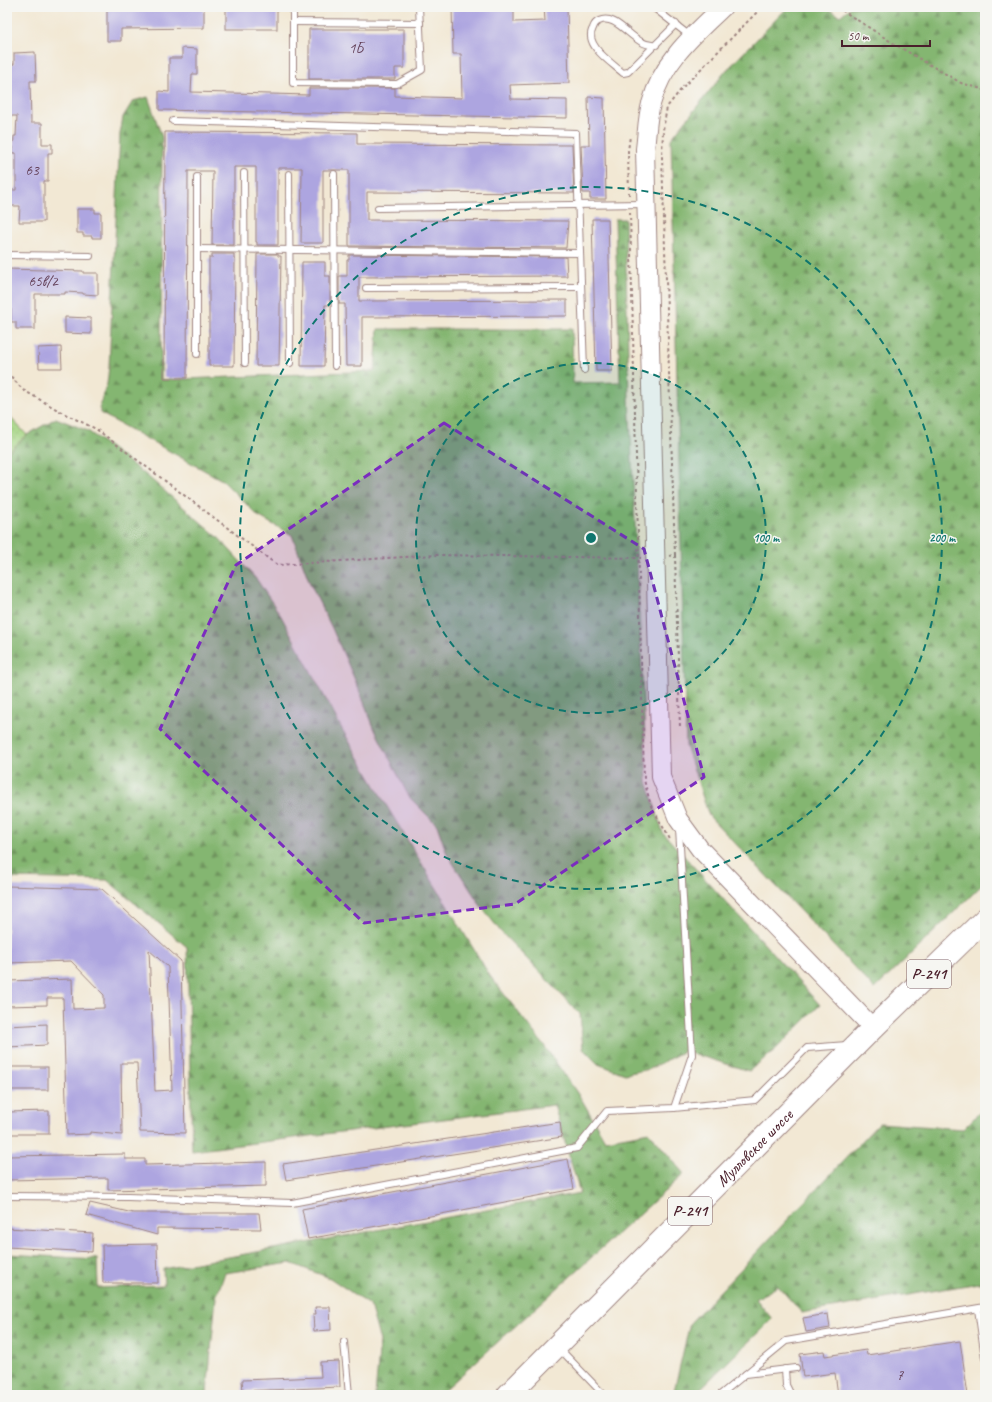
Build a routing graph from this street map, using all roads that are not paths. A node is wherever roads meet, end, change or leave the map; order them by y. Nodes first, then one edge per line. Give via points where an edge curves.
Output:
1 (293, 7) edge
2 (419, 7) edge
3 (653, 7) edge
4 (723, 7) edge
5 (293, 22) junction
6 (420, 23) junction
7 (676, 24) junction
8 (692, 37) junction
9 (656, 45) junction
10 (173, 121) dead end
11 (244, 173) dead end
12 (289, 174) dead end
13 (334, 174) dead end
14 (197, 177) dead end
15 (579, 204) junction
16 (646, 204) junction
17 (378, 208) dead end
18 (197, 249) junction
19 (245, 250) junction
20 (290, 250) junction
21 (334, 251) junction
22 (580, 253) junction
23 (7, 255) edge
24 (90, 256) dead end
25 (581, 287) junction
26 (366, 288) dead end
27 (197, 354) dead end
28 (245, 363) dead end
29 (290, 363) dead end
30 (335, 366) dead end
31 (584, 370) dead end
32 (678, 819) junction
33 (985, 919) edge
34 (873, 1028) junction
35 (856, 1045) junction
36 (674, 1108) junction
37 (7, 1196) edge
38 (985, 1307) edge
39 (978, 1309) junction
40 (344, 1342) dead end
41 (557, 1345) junction
42 (985, 1358) edge
43 (796, 1368) dead end
44 (785, 1369) junction
45 (746, 1374) junction
46 (349, 1395) edge
47 (508, 1395) edge
48 (604, 1395) edge
49 (720, 1395) edge
50 (791, 1395) edge

1 - 5 lane
2 - 6 lane
3 - 7 lane
4 - 8 main road
5 - 6 lane
5 - 6 lane via 293,83 397,84 422,70
7 - 8 lane
7 - 9 lane
8 - 16 main road via 678,50 668,65 651,104 645,149
9 - 9 lane via 628,72 623,73 595,48 590,32 599,21 607,19 640,42 649,46
10 - 15 lane via 576,133
11 - 19 lane
12 - 20 lane
13 - 21 lane
14 - 18 lane
15 - 16 lane
15 - 17 lane
15 - 22 lane
16 - 32 main road via 661,777
18 - 19 lane
18 - 27 lane
19 - 20 lane
19 - 28 lane
20 - 21 lane
20 - 29 lane
21 - 22 lane
21 - 30 lane
22 - 25 lane
23 - 24 lane
25 - 26 lane
25 - 31 lane
32 - 34 main road via 700,849
32 - 36 lane via 692,1055
33 - 34 highway, Мулловское шоссе / Р-241
34 - 35 highway, Мулловское шоссе / Р-241
35 - 36 lane via 807,1048 756,1100
35 - 41 highway, Мулловское шоссе / Р-241
36 - 37 lane via 607,1111 577,1148 292,1203
38 - 39 lane
39 - 42 lane
39 - 45 lane via 786,1341
40 - 46 lane
41 - 47 highway, Мулловское шоссе / Р-241
41 - 48 lane
43 - 44 lane
44 - 45 lane
44 - 50 lane via 786,1386
45 - 49 lane

